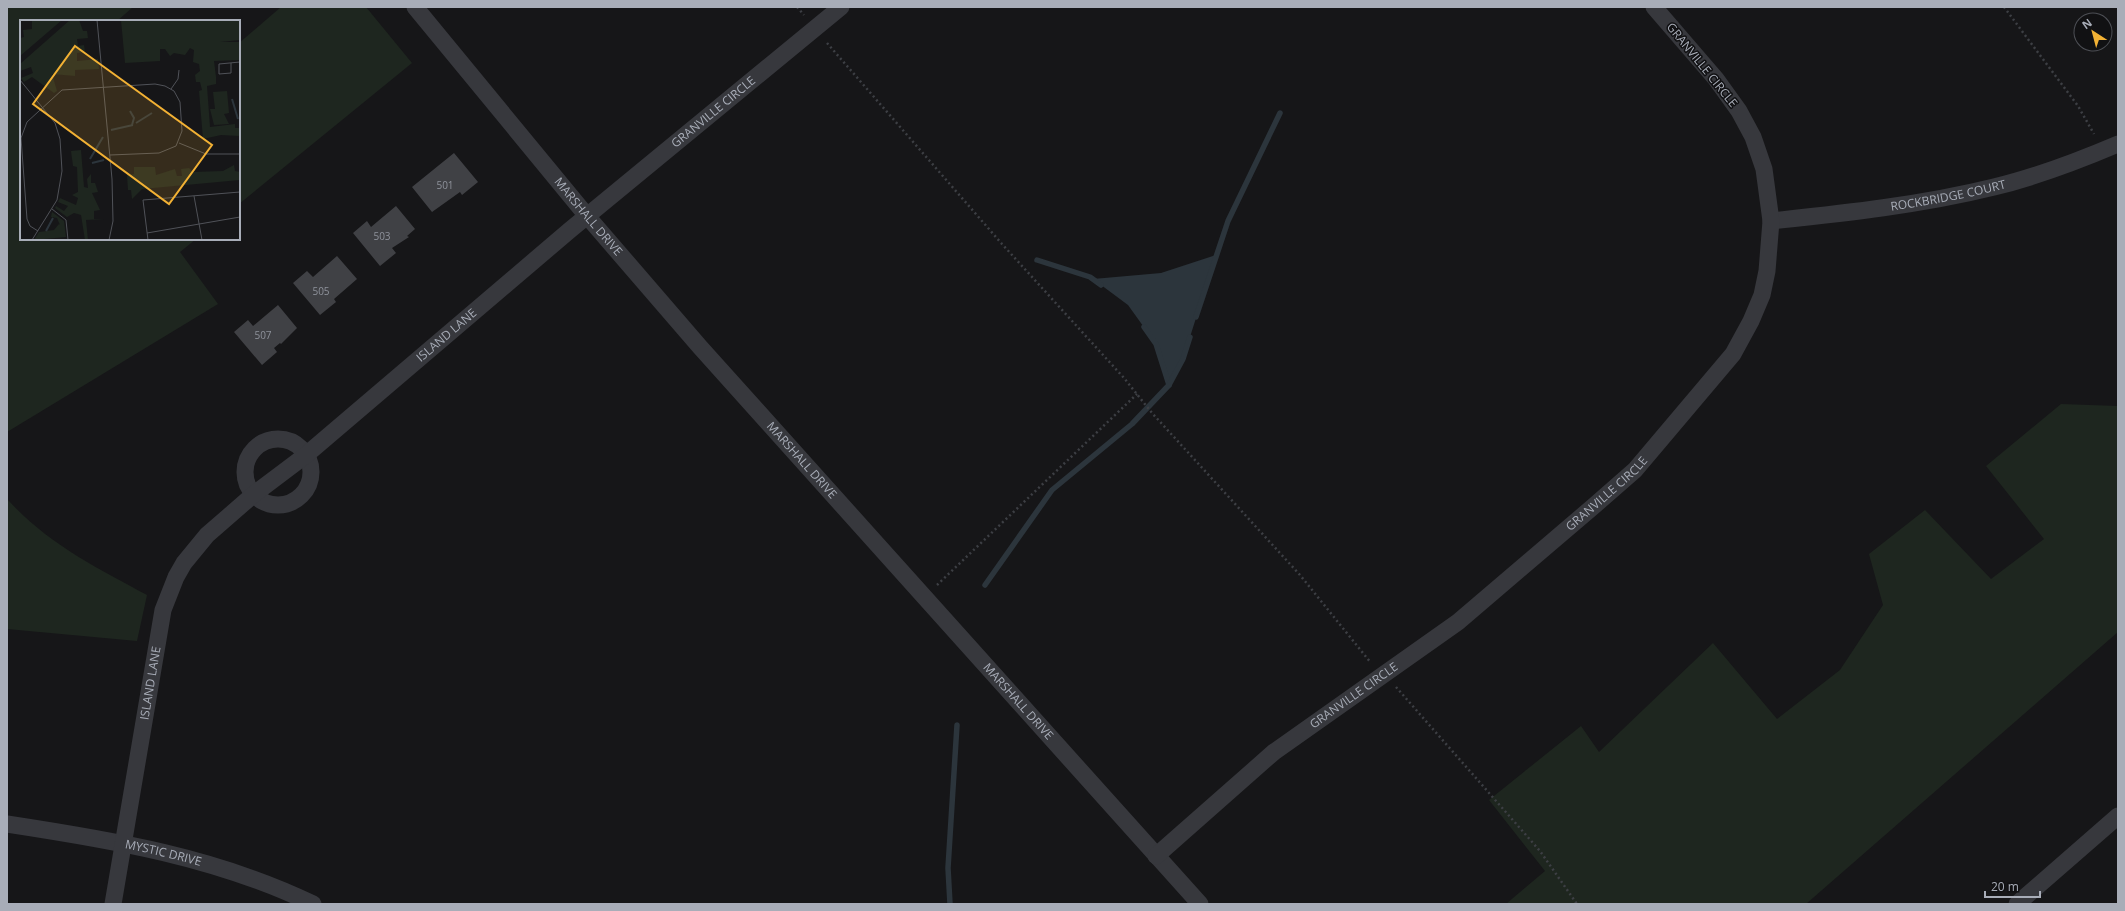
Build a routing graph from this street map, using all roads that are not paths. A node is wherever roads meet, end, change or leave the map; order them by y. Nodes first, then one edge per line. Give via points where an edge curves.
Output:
1 (415, 7) edge
2 (841, 7) edge
3 (1654, 7) edge
4 (2118, 144) edge
5 (587, 216) junction
6 (1771, 221) junction
7 (306, 455) junction
8 (253, 495) junction
9 (2118, 816) edge
10 (7, 824) edge
11 (123, 842) junction
12 (1156, 856) junction
13 (113, 904) edge
14 (313, 904) edge
15 (1200, 904) edge
16 (2017, 904) edge

1 - 5 street, MARSHALL DRIVE
2 - 5 street, GRANVILLE CIRCLE
3 - 6 street, GRANVILLE CIRCLE via 1716,79 1739,111 1753,137 1764,169
4 - 6 street, ROCKBRIDGE COURT via 2032,176 1948,198 1884,209
5 - 7 street, ISLAND LANE
5 - 12 street, MARSHALL DRIVE via 700,347
6 - 12 street, GRANVILLE CIRCLE via 1762,295 1733,354 1635,470 1470,612 1274,752
7 - 8 street, ISLAND LANE
7 - 8 street via 311,463 312,475 309,486 302,496 282,506 260,501
7 - 8 street via 298,445 289,440 268,440 258,445 246,462 244,473
8 - 11 street, ISLAND LANE via 195,548 168,593
9 - 16 street
10 - 11 street, MYSTIC DRIVE
11 - 13 street, ISLAND LANE
11 - 14 street, MYSTIC DRIVE via 228,870
12 - 15 street, MARSHALL DRIVE

